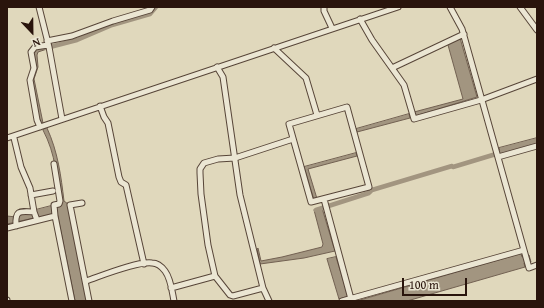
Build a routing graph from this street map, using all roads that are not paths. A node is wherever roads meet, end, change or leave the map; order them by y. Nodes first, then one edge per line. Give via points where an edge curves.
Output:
1 (39, 7) edge
2 (152, 7) edge
3 (324, 7) edge
4 (398, 7) edge
5 (450, 7) edge
6 (520, 7) edge
7 (360, 20) junction
8 (332, 28) junction
9 (537, 30) edge
10 (464, 34) junction
11 (48, 43) junction
12 (274, 48) junction
13 (217, 67) junction
14 (392, 68) junction
15 (537, 79) edge
16 (481, 100) junction
17 (100, 106) junction
18 (317, 115) junction
19 (62, 119) junction
20 (40, 126) junction
21 (7, 138) edge
22 (14, 138) dead end
23 (293, 139) junction
24 (537, 146) edge
25 (498, 157) junction
26 (235, 158) junction
27 (54, 164) dead end
28 (53, 191) dead end
29 (31, 195) junction
30 (324, 199) junction
31 (82, 203) dead end
32 (34, 212) junction
33 (55, 216) junction
34 (37, 220) junction
35 (16, 226) junction
36 (7, 228) edge
37 (525, 252) junction
38 (144, 264) junction
39 (537, 265) edge
40 (215, 276) junction
41 (86, 281) junction
42 (171, 288) junction
43 (263, 288) junction
44 (351, 299) junction
45 (72, 301) edge
46 (89, 301) edge
47 (174, 301) edge
48 (269, 301) edge
49 (342, 301) edge

1 - 11 street
2 - 11 street via 150,10
3 - 8 street
4 - 7 street
5 - 10 street
6 - 9 street
7 - 8 street
7 - 14 street
8 - 12 street
10 - 14 street
10 - 16 street
11 - 19 street
11 - 20 street via 35,47 31,52 34,68 30,80
12 - 13 street
12 - 18 street via 306,78
13 - 17 street
13 - 26 street via 223,77
14 - 16 street via 404,86 414,119
15 - 16 street
16 - 25 street
17 - 19 street
17 - 38 street via 108,123 120,182 126,185
18 - 23 street via 289,124
18 - 30 street via 347,107 369,187
19 - 20 street
20 - 21 street
22 - 29 street
23 - 26 street
23 - 30 street via 311,202
24 - 25 street
25 - 37 street
26 - 40 street via 204,163 200,169 205,228
26 - 43 street via 240,195
27 - 33 street via 60,201 54,205
28 - 29 street
29 - 32 street
30 - 44 street
31 - 41 street via 70,205
32 - 34 street
32 - 35 street via 23,211 16,214
33 - 34 street
33 - 45 street
34 - 35 street
35 - 36 street
37 - 39 street via 529,268
37 - 44 street
38 - 41 street
38 - 42 street via 159,265 169,277
40 - 42 street
40 - 43 street via 233,296
41 - 46 street
42 - 47 street
43 - 48 street
44 - 49 street

